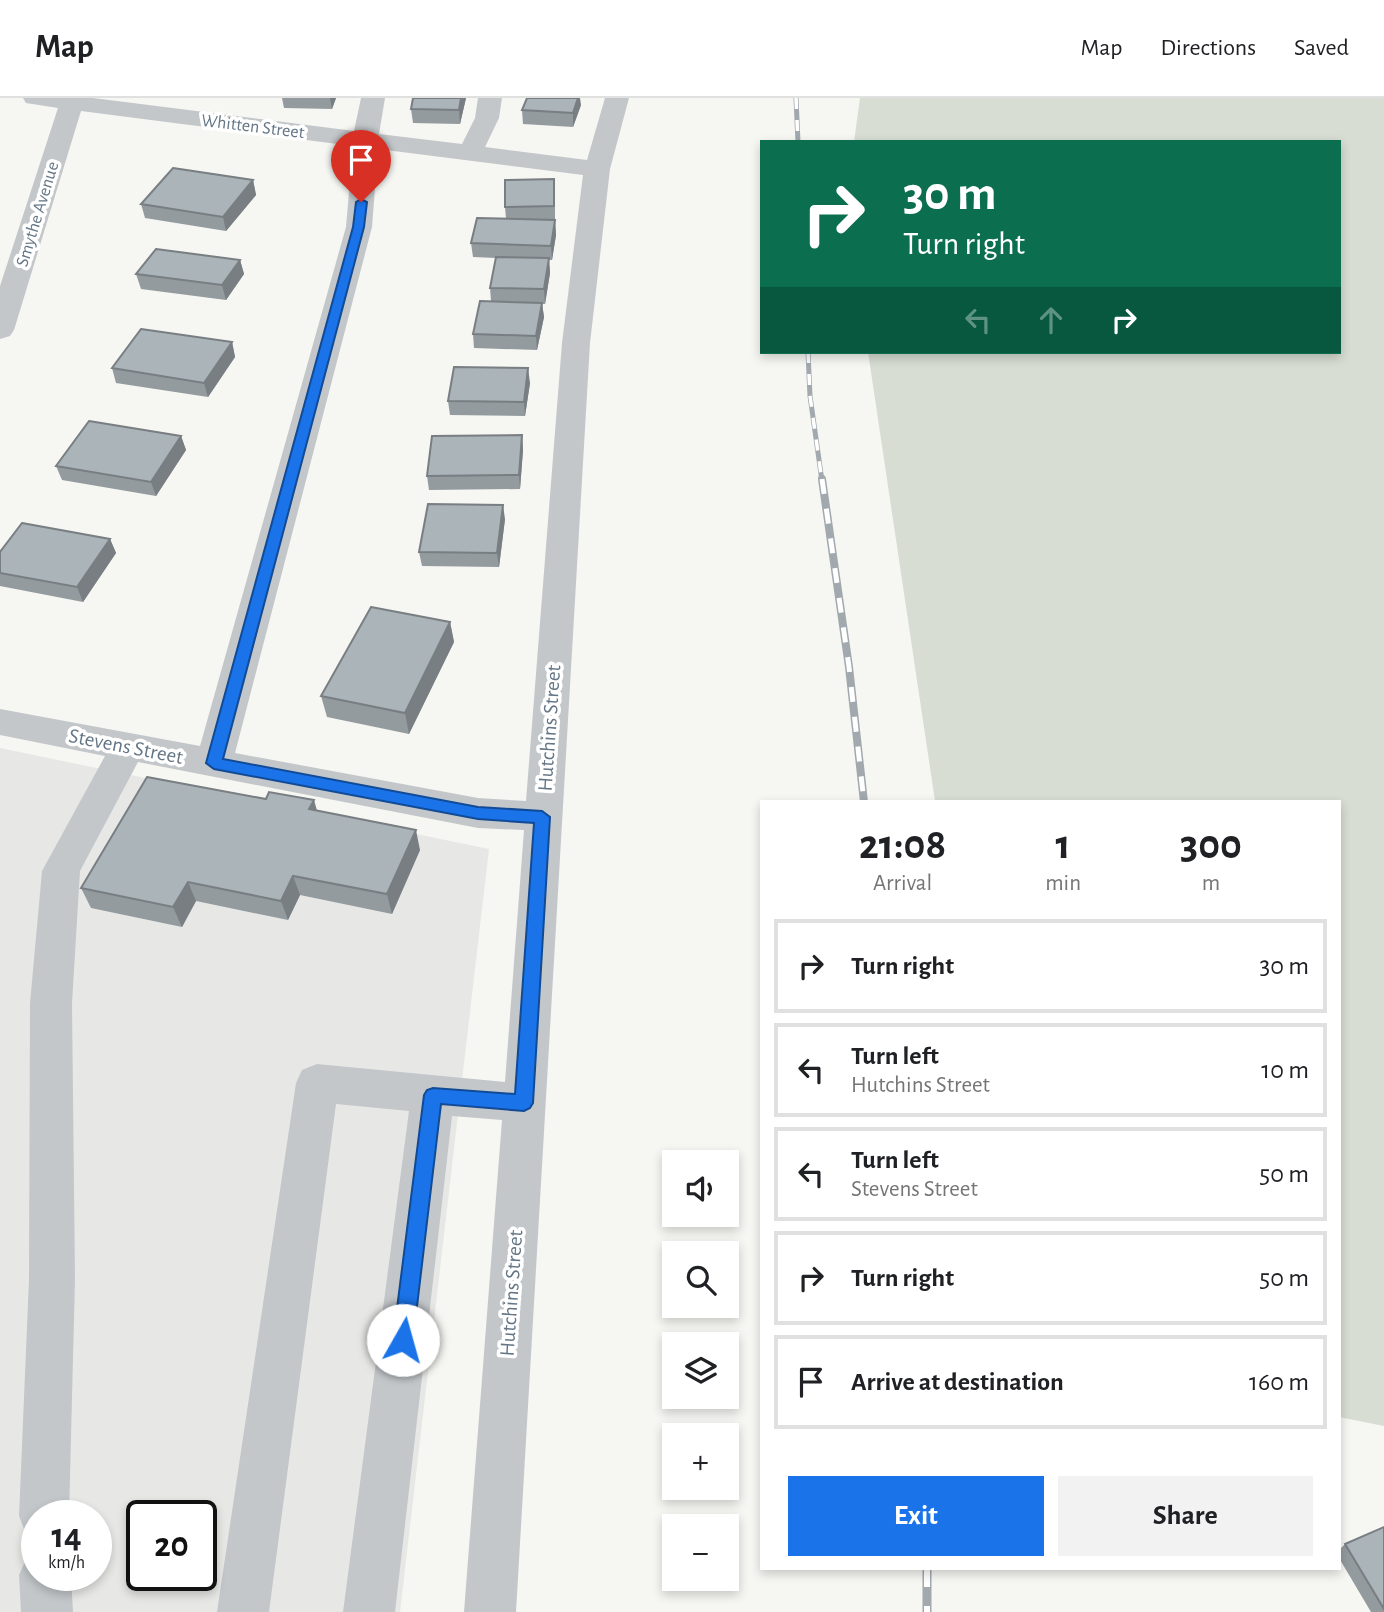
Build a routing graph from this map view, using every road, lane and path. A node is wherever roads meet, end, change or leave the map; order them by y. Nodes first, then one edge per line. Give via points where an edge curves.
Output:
1 (35, 98) edge
2 (373, 98) edge
3 (491, 98) edge
4 (617, 98) edge
5 (73, 100) edge
6 (367, 141) junction
7 (470, 153) junction
8 (597, 169) junction
9 (0, 330) edge
10 (0, 722) edge
11 (128, 747) junction
12 (214, 763) junction
13 (542, 817) junction
14 (433, 1095) junction
15 (524, 1103) junction
16 (45, 1500) edge
17 (46, 1591) edge
18 (47, 1612) edge
19 (243, 1612) edge
20 (369, 1612) edge
21 (490, 1612) edge

1 - 5 street, Whitten Street
2 - 6 street
3 - 7 street
4 - 8 street, Hutchins Street
5 - 6 street, Whitten Street
5 - 9 street, Smythe Avenue
6 - 7 street, Whitten Street
6 - 12 street via 359,227
7 - 8 street, Whitten Street
8 - 13 street, Hutchins Street via 576,343
10 - 11 street, Stevens Street
11 - 12 street, Stevens Street
11 - 16 street via 61,870 51,1003 52,1279
12 - 13 street, Stevens Street via 478,813
13 - 15 street, Hutchins Street
14 - 15 street
14 - 19 street via 317,1083
14 - 20 street
15 - 21 street, Hutchins Street
17 - 18 street

